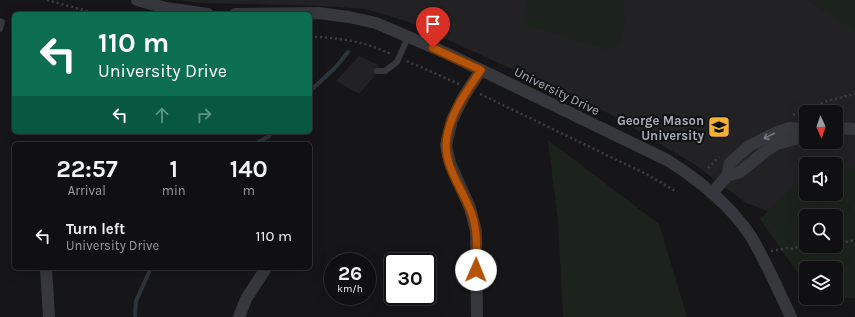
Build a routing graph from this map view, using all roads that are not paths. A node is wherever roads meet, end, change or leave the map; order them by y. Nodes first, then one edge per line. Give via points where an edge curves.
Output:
1 (137, 0) edge
2 (194, 12) edge
3 (312, 13) edge
4 (0, 22) edge
5 (0, 29) edge
6 (408, 37) junction
7 (377, 70) dead end
8 (481, 70) junction
9 (843, 128) edge
10 (855, 129) edge
11 (799, 130) edge
12 (712, 193) junction
13 (46, 270) edge
14 (265, 270) edge
15 (49, 317) edge
16 (239, 317) edge
17 (477, 317) edge
18 (791, 317) edge

1 - 2 street
3 - 6 street, University Drive via 376,23
4 - 5 lane
6 - 7 lane via 393,67 385,71
6 - 8 street, University Drive
8 - 12 street, University Drive via 667,160 691,175
8 - 17 street via 452,120 446,145 450,163 470,208 476,231
9 - 10 street
11 - 12 street via 790,128 775,132 749,146 730,163 727,176
12 - 18 street, University Drive via 732,212 749,234
13 - 15 street
14 - 16 street via 246,299

